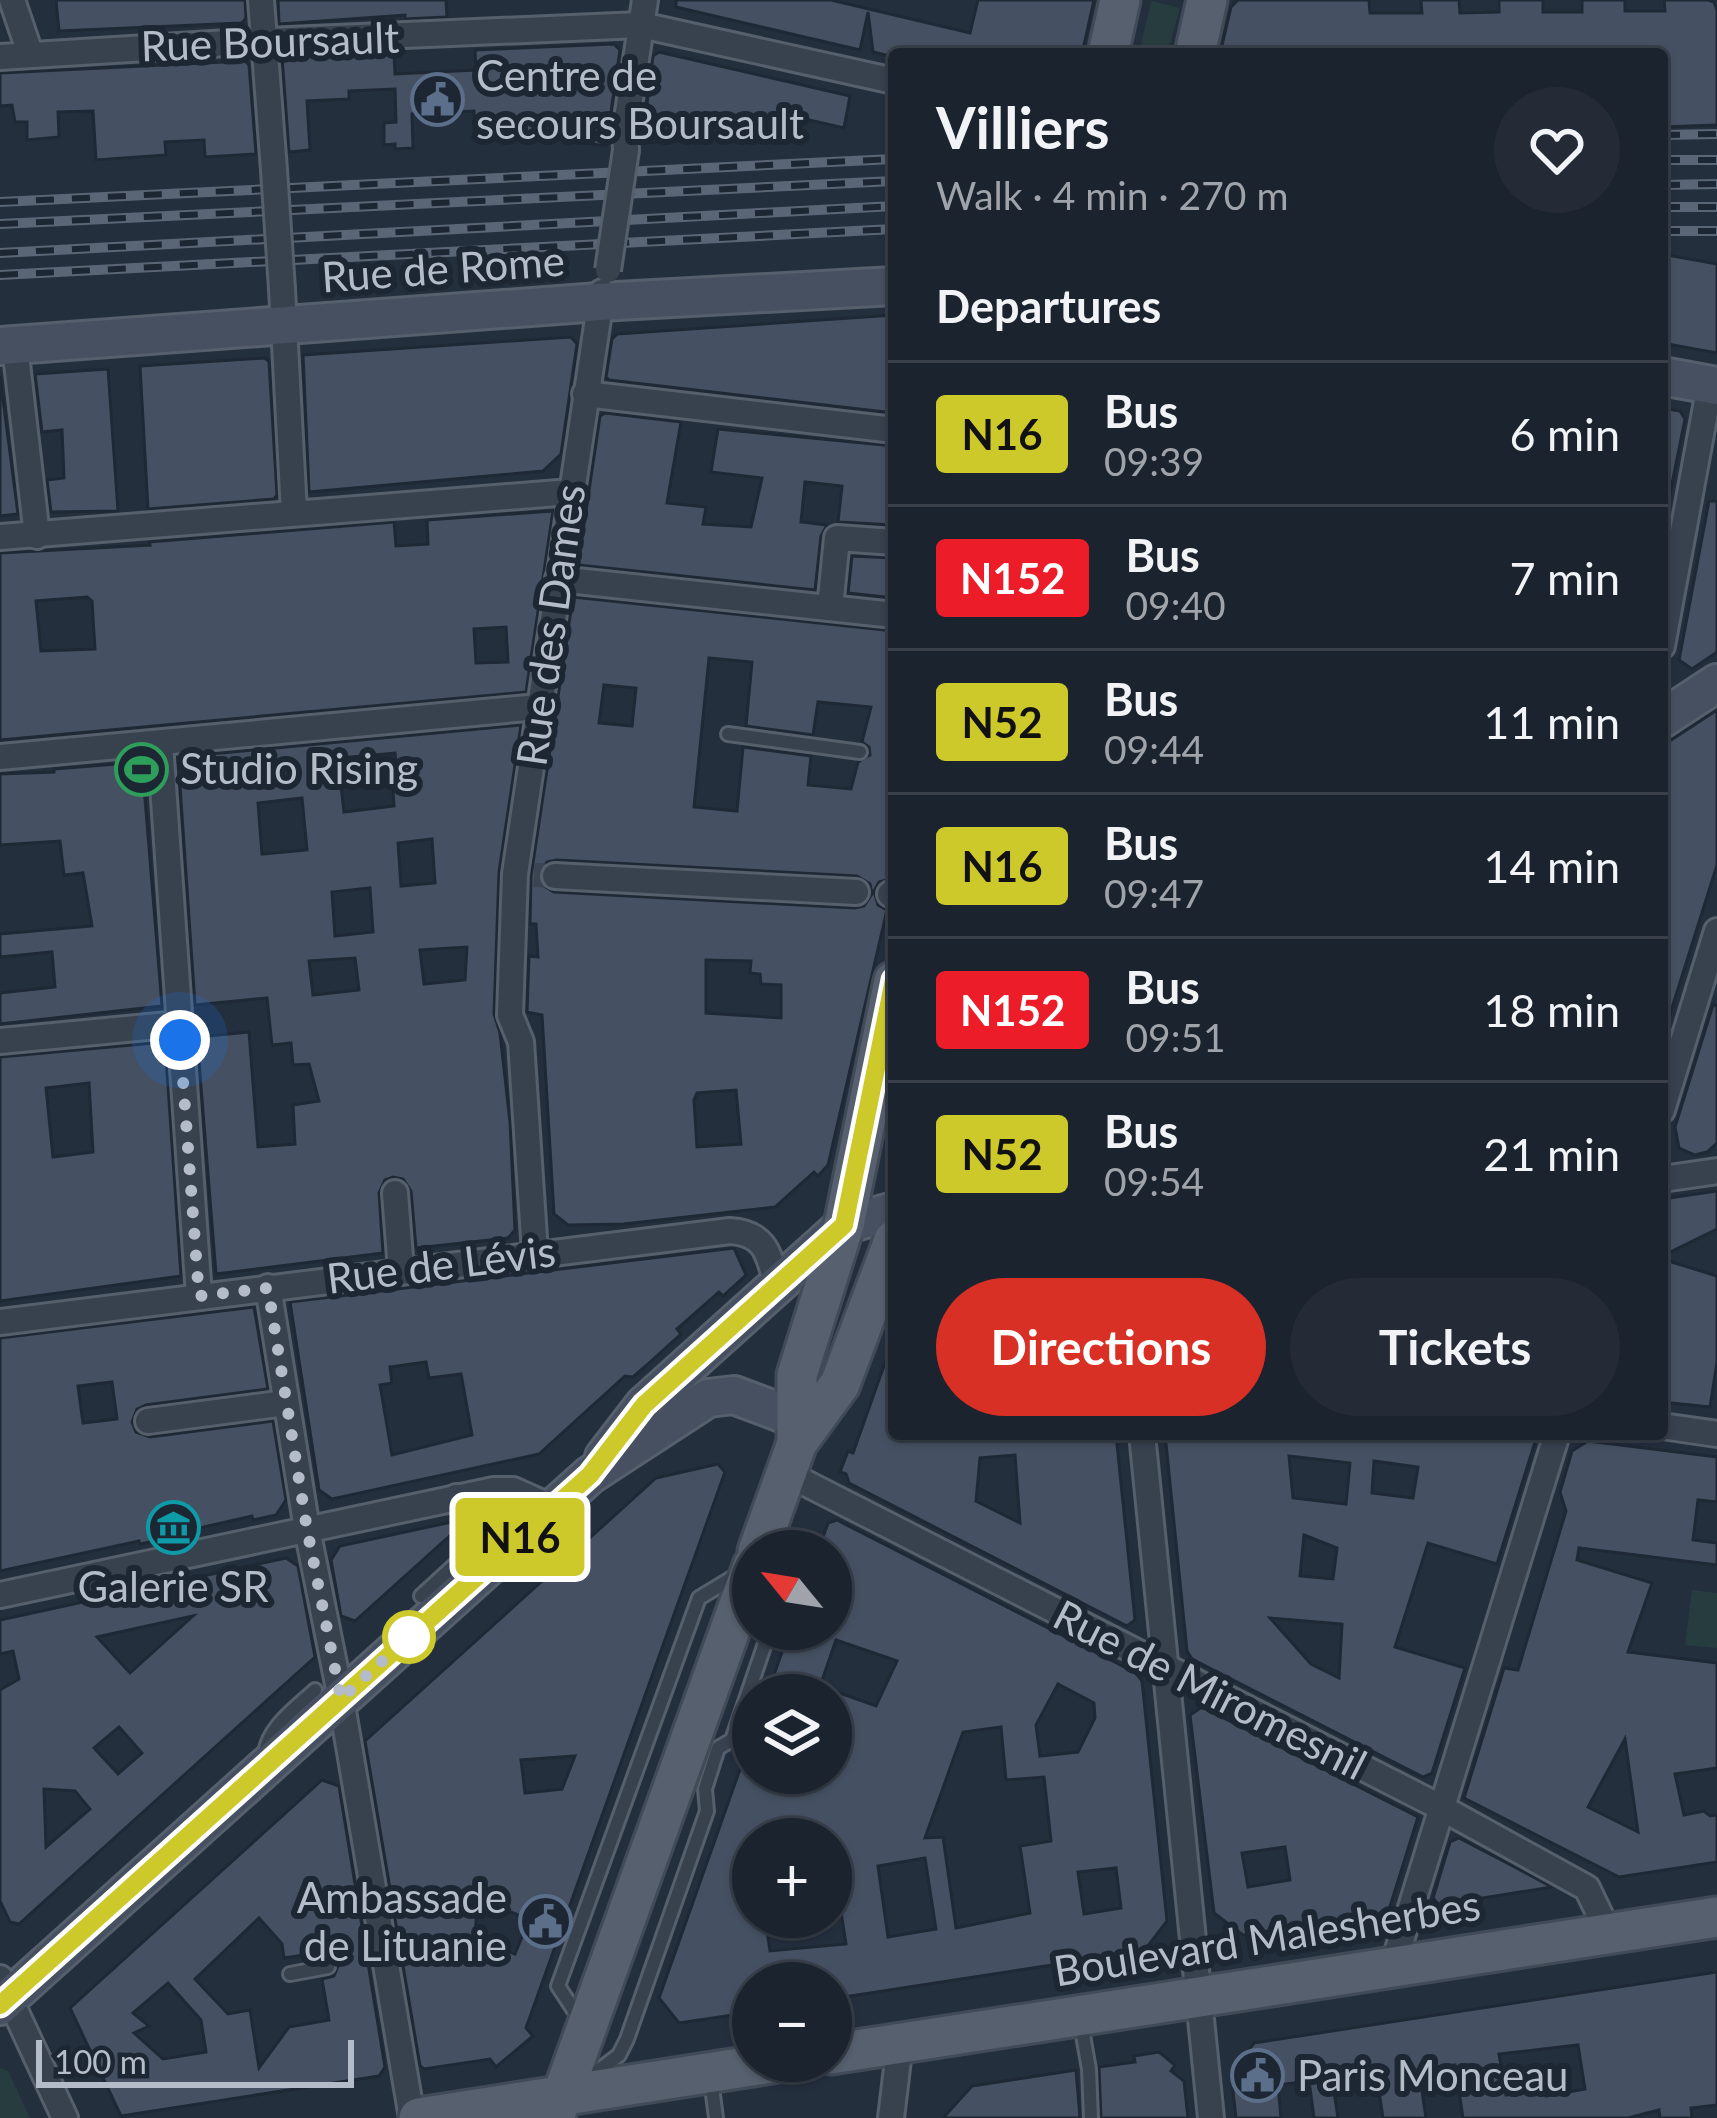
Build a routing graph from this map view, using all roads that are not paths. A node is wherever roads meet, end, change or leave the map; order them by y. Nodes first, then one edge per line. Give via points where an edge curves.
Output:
1 (12, 0) edge
2 (261, 0) edge
3 (1120, 0) edge
4 (1207, 0) edge
5 (643, 12) edge
6 (265, 43) junction
7 (1109, 48) edge
8 (1196, 48) edge
9 (29, 53) junction
10 (0, 58) edge
11 (888, 79) edge
12 (603, 286) junction
13 (888, 286) edge
14 (285, 326) junction
15 (8, 346) edge
16 (1668, 377) edge
17 (1713, 386) edge
18 (585, 394) junction
19 (888, 429) edge
20 (571, 492) junction
21 (294, 512) junction
22 (37, 536) junction
23 (0, 537) edge
24 (888, 542) edge
25 (558, 579) junction
26 (830, 608) junction
27 (888, 613) edge
28 (1668, 615) edge
29 (1717, 683) edge
30 (538, 707) junction
31 (1668, 715) edge
32 (728, 734) dead end
33 (160, 743) junction
34 (860, 752) dead end
35 (0, 757) edge
36 (538, 876) tunnel mouth
37 (856, 892) dead end
38 (1717, 932) edge
39 (888, 1010) edge
40 (186, 1024) junction
41 (0, 1041) edge
42 (1668, 1091) edge
43 (1717, 1171) edge
44 (1668, 1178) edge
45 (395, 1193) dead end
46 (888, 1213) edge
47 (844, 1225) junction
48 (535, 1252) junction
49 (888, 1256) edge
50 (401, 1270) junction
51 (777, 1286) junction
52 (268, 1288) junction
53 (199, 1296) junction
54 (0, 1322) edge
55 (719, 1338) junction
56 (739, 1396) junction
57 (286, 1403) junction
58 (148, 1421) dead end
59 (1668, 1427) edge
60 (1717, 1434) edge
61 (798, 1440) junction
62 (1143, 1440) edge
63 (1555, 1440) edge
64 (590, 1475) junction
65 (456, 1497) junction
66 (553, 1508) junction
67 (307, 1529) junction
68 (766, 1530) edge
69 (509, 1547) junction
70 (732, 1578) edge
71 (0, 1594) edge
72 (421, 1596) dead end
73 (732, 1640) edge
74 (763, 1650) edge
75 (1163, 1665) junction
76 (328, 1694) junction
77 (696, 1766) junction
78 (1440, 1808) junction
79 (1714, 1924) edge
80 (1609, 1934) junction
81 (328, 1966) dead end
82 (1393, 1966) junction
83 (290, 1973) dead end
84 (3, 1994) edge
85 (1198, 1997) junction
86 (1079, 2016) junction
87 (586, 2028) junction
88 (900, 2043) junction
89 (852, 2051) edge
90 (732, 2069) edge
91 (710, 2072) junction
92 (557, 2108) edge
93 (65, 2118) edge
94 (416, 2118) edge
95 (716, 2118) edge
96 (891, 2118) edge
97 (1091, 2118) edge
98 (1211, 2118) edge

1 - 9 street
2 - 6 street
3 - 7 main road
4 - 8 main road
5 - 6 street, Rue Boursault
5 - 11 street, Rue Boursault
5 - 12 street, Rue des Dames, bridge
6 - 9 street, Rue Boursault
6 - 14 street, bridge
9 - 10 street, Rue Boursault
12 - 13 main road, Rue de Rome
12 - 14 main road, Rue de Rome
12 - 18 street, Rue des Dames
14 - 15 main road, Rue de Rome
14 - 21 street
15 - 22 street
16 - 17 main road
17 - 28 street
18 - 19 street
18 - 20 street, Rue des Dames
20 - 21 street
20 - 25 street, Rue des Dames
21 - 22 street
22 - 23 street
24 - 26 street via 837,538
25 - 26 street
25 - 30 street, Rue des Dames
26 - 27 street
29 - 31 main road
30 - 33 street
30 - 48 street, Rue des Dames via 514,874 510,1015 521,1042
32 - 34 lane
33 - 35 street
33 - 40 street
36 - 37 street
38 - 42 street
39 - 47 main road
40 - 41 street
40 - 53 street
43 - 44 street
45 - 50 street
46 - 47 main road
47 - 51 main road
47 - 61 main road via 797,1375
48 - 50 street, Rue de Lévis
48 - 51 street, Rue de Lévis via 747,1232 766,1247
49 - 61 main road via 840,1384
50 - 52 street, Rue de Lévis
51 - 55 main road
52 - 53 street, Rue de Lévis
52 - 57 street
53 - 54 street, Rue de Lévis
55 - 56 main road
55 - 64 main road via 644,1405
56 - 61 main road
56 - 64 main road via 698,1402
57 - 58 street
57 - 67 street
59 - 60 street
61 - 68 main road
61 - 75 street, Rue de Miromesnil
62 - 75 street
63 - 78 street
64 - 66 main road
65 - 66 street via 513,1490
65 - 67 street
65 - 69 street
66 - 69 main road
67 - 71 street
67 - 76 street
69 - 72 lane via 480,1542
69 - 76 main road
70 - 87 lane via 698,1598 558,1986
73 - 77 main road
74 - 77 lane via 732,1740
75 - 78 street, Rue de Miromesnil
75 - 85 street
76 - 84 main road via 263,1768
76 - 94 street via 376,1958
77 - 87 main road
77 - 92 lane via 707,1810 627,2039 620,2055
78 - 80 street, Rue de Miromesnil via 1587,1888
78 - 82 street
79 - 80 main road, Boulevard Malesherbes
80 - 82 main road, Boulevard Malesherbes
81 - 83 lane
82 - 85 main road, Boulevard Malesherbes
84 - 93 street
85 - 86 main road, Boulevard Malesherbes
85 - 98 street
86 - 88 main road, Boulevard Malesherbes
86 - 97 lane
87 - 92 main road
88 - 89 main road, Boulevard Malesherbes
88 - 96 street
90 - 91 main road
91 - 92 main road
91 - 95 lane
92 - 94 main road

